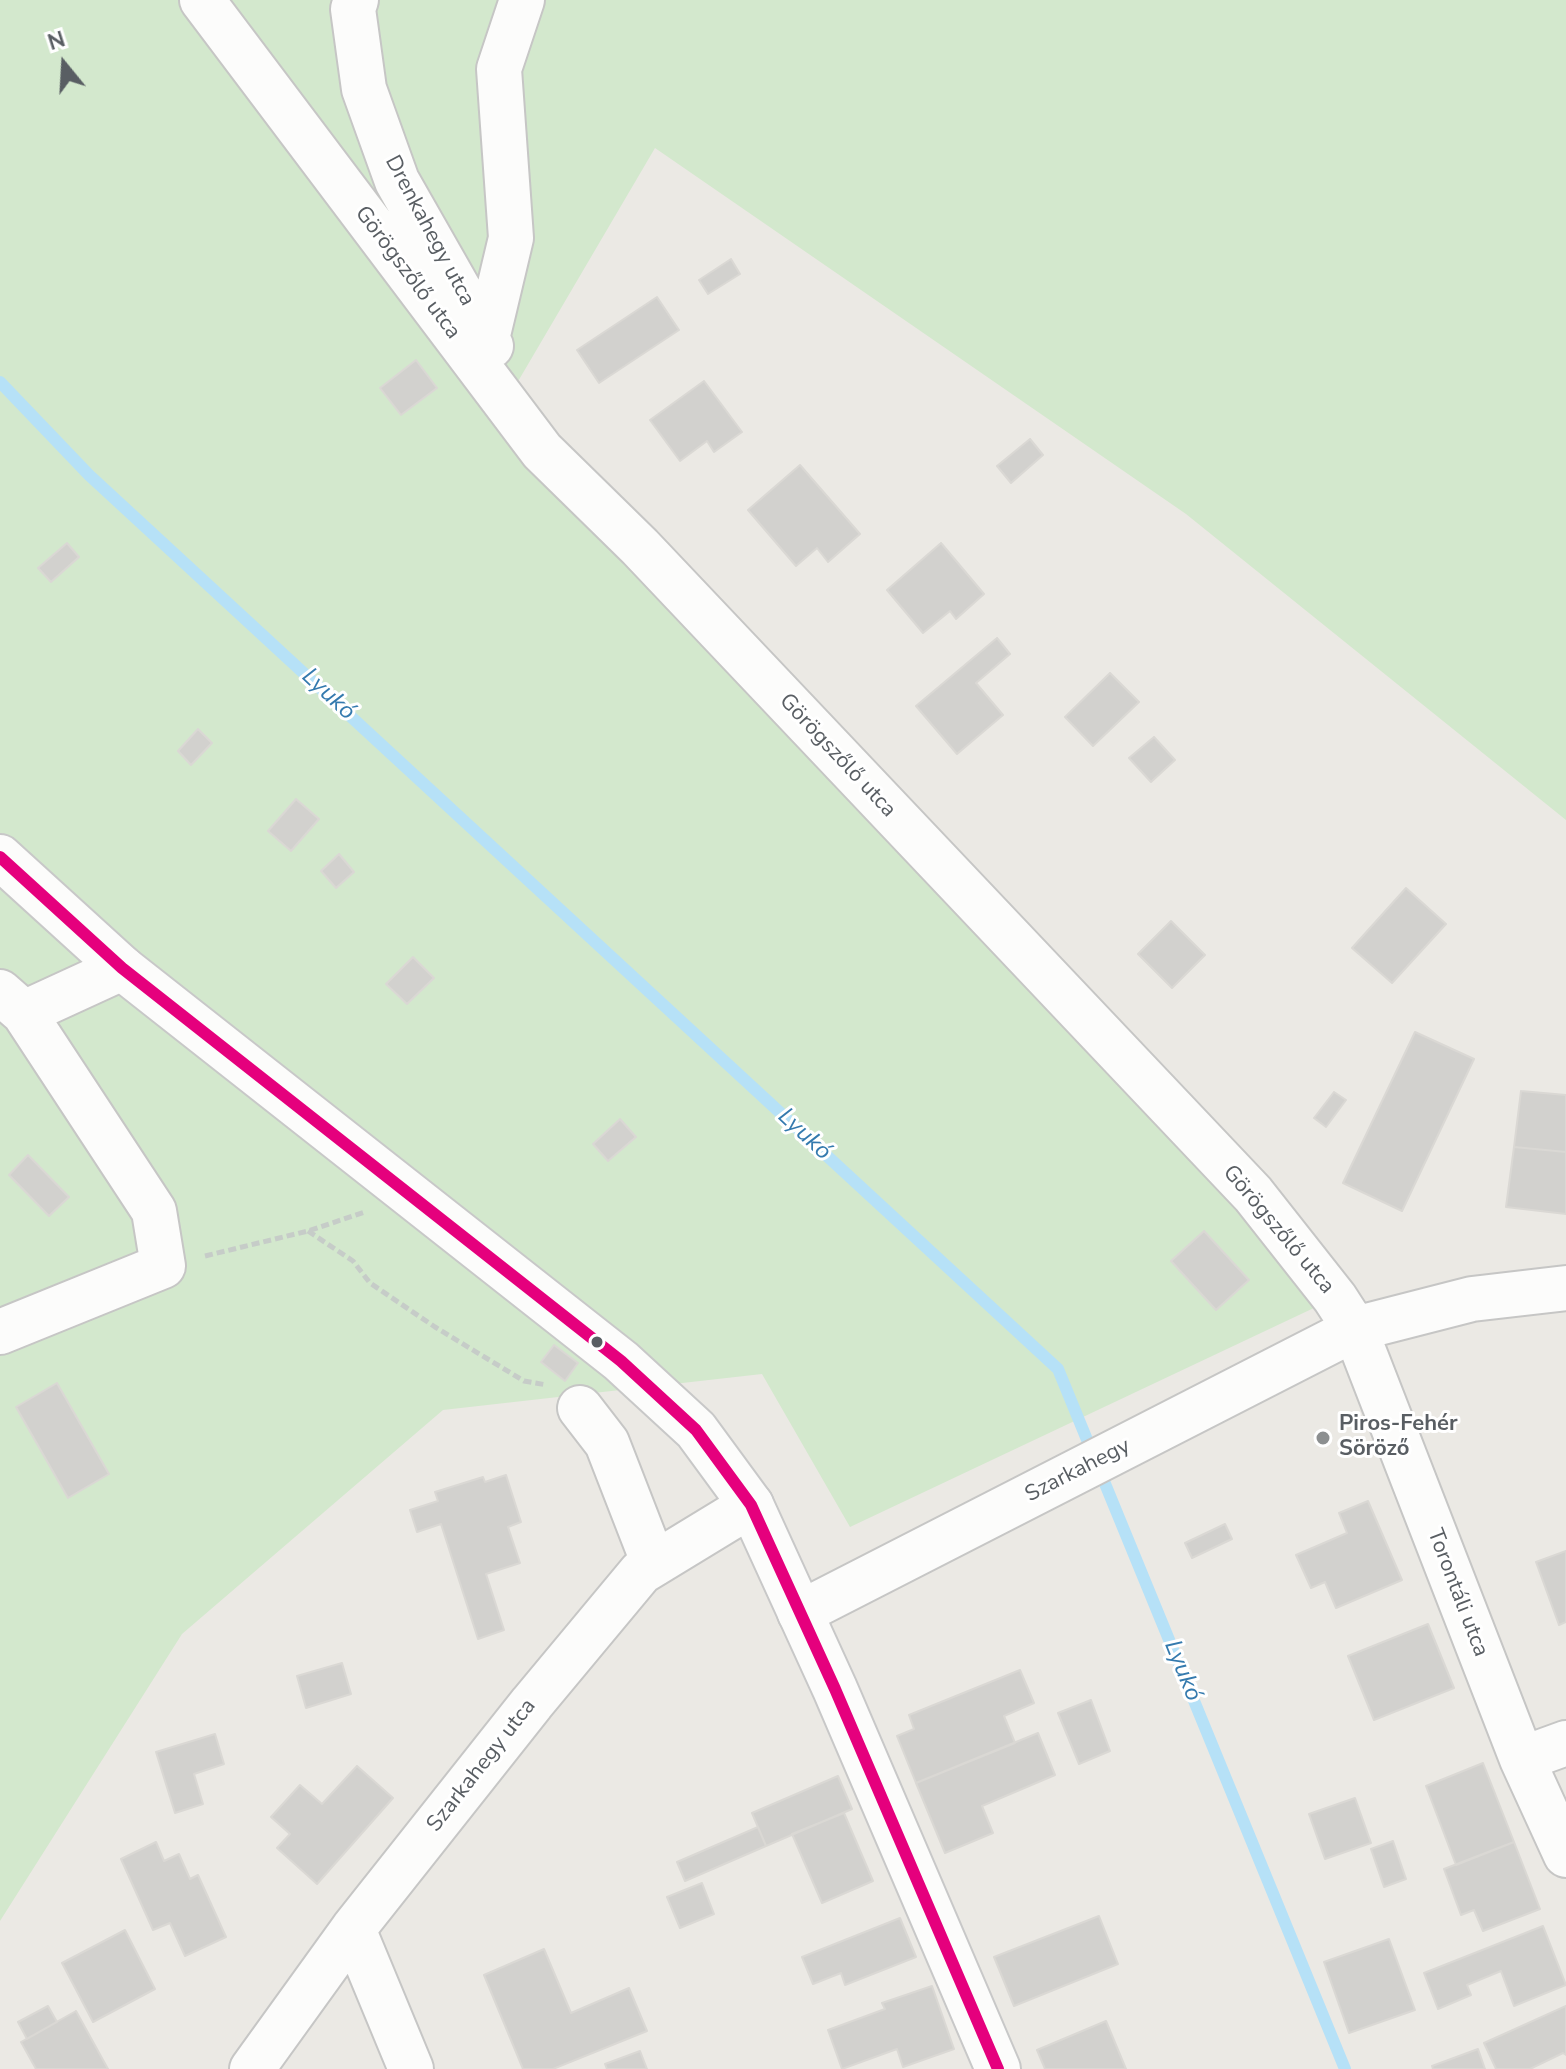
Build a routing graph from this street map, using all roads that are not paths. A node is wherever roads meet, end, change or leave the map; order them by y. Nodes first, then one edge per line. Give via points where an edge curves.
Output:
1 (202, 0) edge
2 (356, 0) edge
3 (522, 0) edge
4 (487, 339) junction
5 (542, 451) junction
6 (0, 857) edge
7 (122, 968) junction
8 (12, 1003) edge
9 (1566, 1288) edge
10 (1355, 1329) junction
11 (0, 1332) edge
12 (580, 1408) road end
13 (751, 1505) junction
14 (654, 1564) junction
15 (800, 1613) junction
16 (1566, 1743) edge
17 (1522, 1759) junction
18 (1566, 1855) edge
19 (353, 1929) junction
20 (252, 2069) edge
21 (411, 2069) edge
22 (998, 2069) edge

1 - 5 street, Görögszőlő utca
2 - 4 street, Drenkahegy utca via 364,89 397,181
3 - 4 street via 499,69 511,238
4 - 5 street, Drenkahegy utca
5 - 10 street, Görögszőlő utca via 640,547 1253,1194
6 - 7 street
7 - 8 street
7 - 13 street via 631,1371 696,1430
8 - 11 street via 154,1211 163,1266
9 - 10 street via 1472,1299
10 - 15 street, Szarkahegy
10 - 17 street, Torontáli utca
12 - 14 street via 607,1443
13 - 14 street, Szarkahegy utca
13 - 15 street
14 - 19 street, Szarkahegy utca via 641,1572 532,1703
15 - 22 street
16 - 17 street
17 - 18 street, Torontáli utca
19 - 20 street, Szarkahegy utca
19 - 21 street

